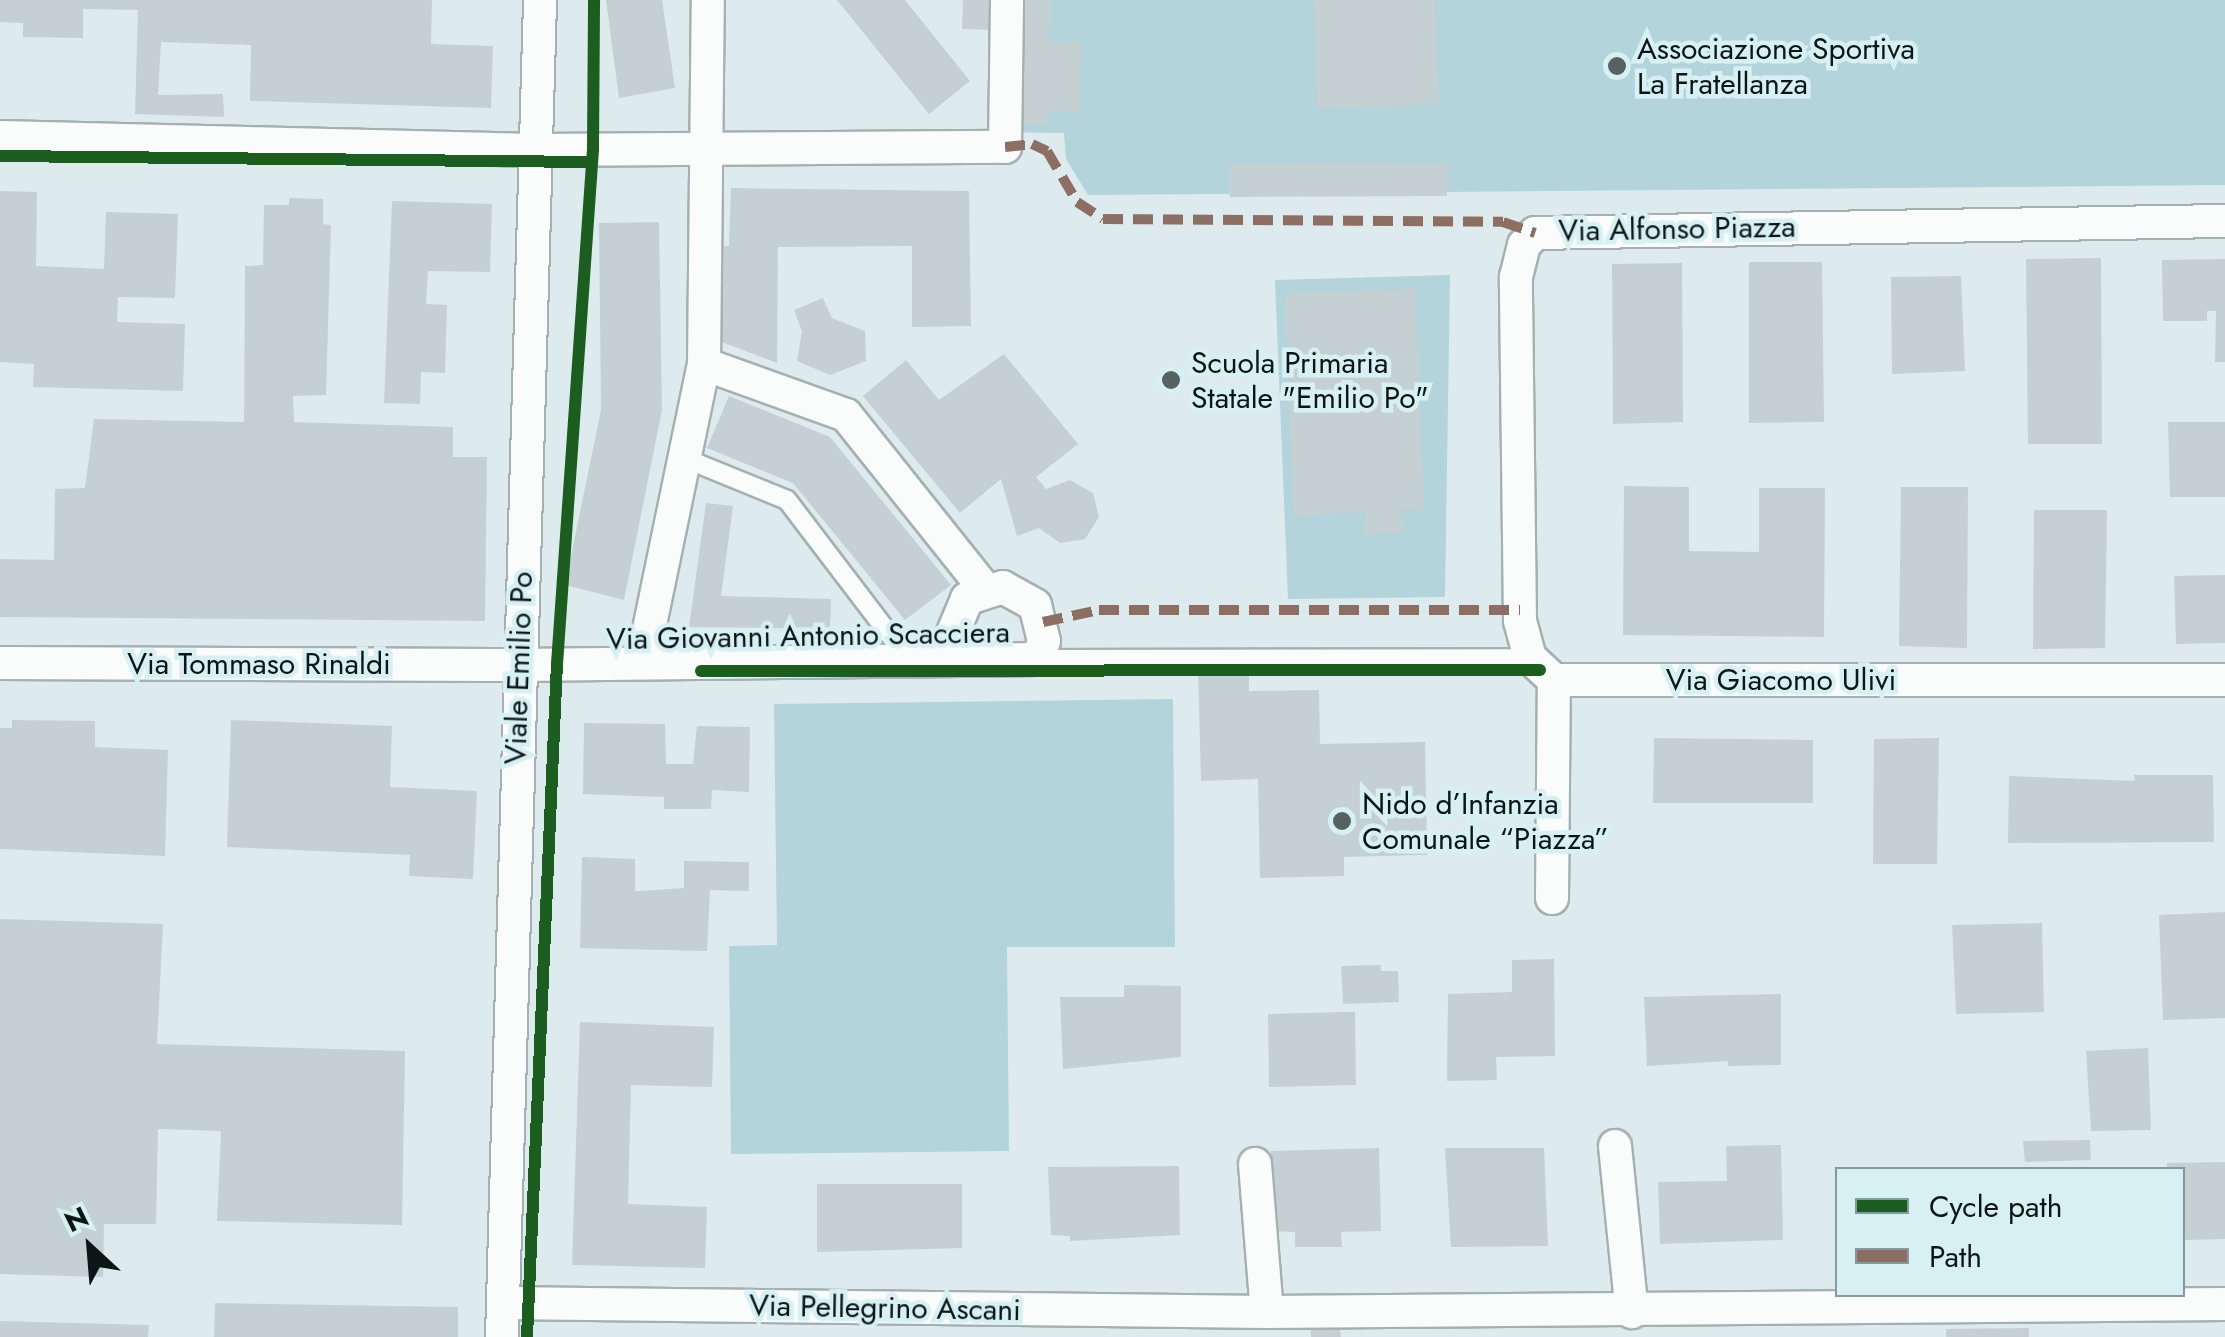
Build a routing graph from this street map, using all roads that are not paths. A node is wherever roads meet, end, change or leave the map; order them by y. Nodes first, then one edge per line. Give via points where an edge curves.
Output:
1 (540, 0) edge
2 (708, 0) edge
3 (1008, 0) edge
4 (0, 137) edge
5 (705, 149) junction
6 (535, 150) junction
7 (2225, 221) edge
8 (704, 364) junction
9 (684, 458) junction
10 (985, 589) junction
11 (1038, 658) junction
12 (1530, 658) junction
13 (958, 659) junction
14 (909, 660) junction
15 (642, 662) junction
16 (0, 663) edge
17 (518, 664) junction
18 (1554, 680) junction
19 (2225, 680) edge
20 (1552, 898) dead end
21 (1615, 1146) dead end
22 (1255, 1164) dead end
23 (503, 1303) junction
24 (2225, 1304) edge
25 (1267, 1312) junction
26 (1632, 1312) junction
27 (502, 1337) edge

1 - 6 street, Viale Emilio Po
2 - 5 street, Via Giovanni Antonio Scacciera
3 - 5 street via 1005,147
4 - 6 street
5 - 6 street
5 - 8 street, Via Giovanni Antonio Scacciera
6 - 17 street, Viale Emilio Po
7 - 12 street, Via Alfonso Piazza via 1535,233 1524,245 1516,277 1520,621
8 - 9 street, Via Giovanni Antonio Scacciera
8 - 10 street, Via Giovanni Antonio Scacciera via 846,415
9 - 14 lane via 788,500
9 - 15 street, Via Giovanni Antonio Scacciera
10 - 11 street, Via Giovanni Antonio Scacciera via 1003,587 1035,605 1044,641
10 - 13 street, Via Giovanni Antonio Scacciera via 955,616
11 - 12 lane
11 - 13 street, Via Giovanni Antonio Scacciera
12 - 18 street
13 - 14 street, Via Giovanni Antonio Scacciera
14 - 15 street, Via Giovanni Antonio Scacciera
15 - 17 street, Via Giovanni Antonio Scacciera
16 - 17 street, Via Tommaso Rinaldi
17 - 23 street, Viale Emilio Po
18 - 19 street, Via Giacomo Ulivi
18 - 20 street
21 - 26 street
22 - 25 street
23 - 25 street, Via Pellegrino Ascani
23 - 27 street, Viale Emilio Po
24 - 26 street, Via Pellegrino Ascani
25 - 26 street, Via Pellegrino Ascani

